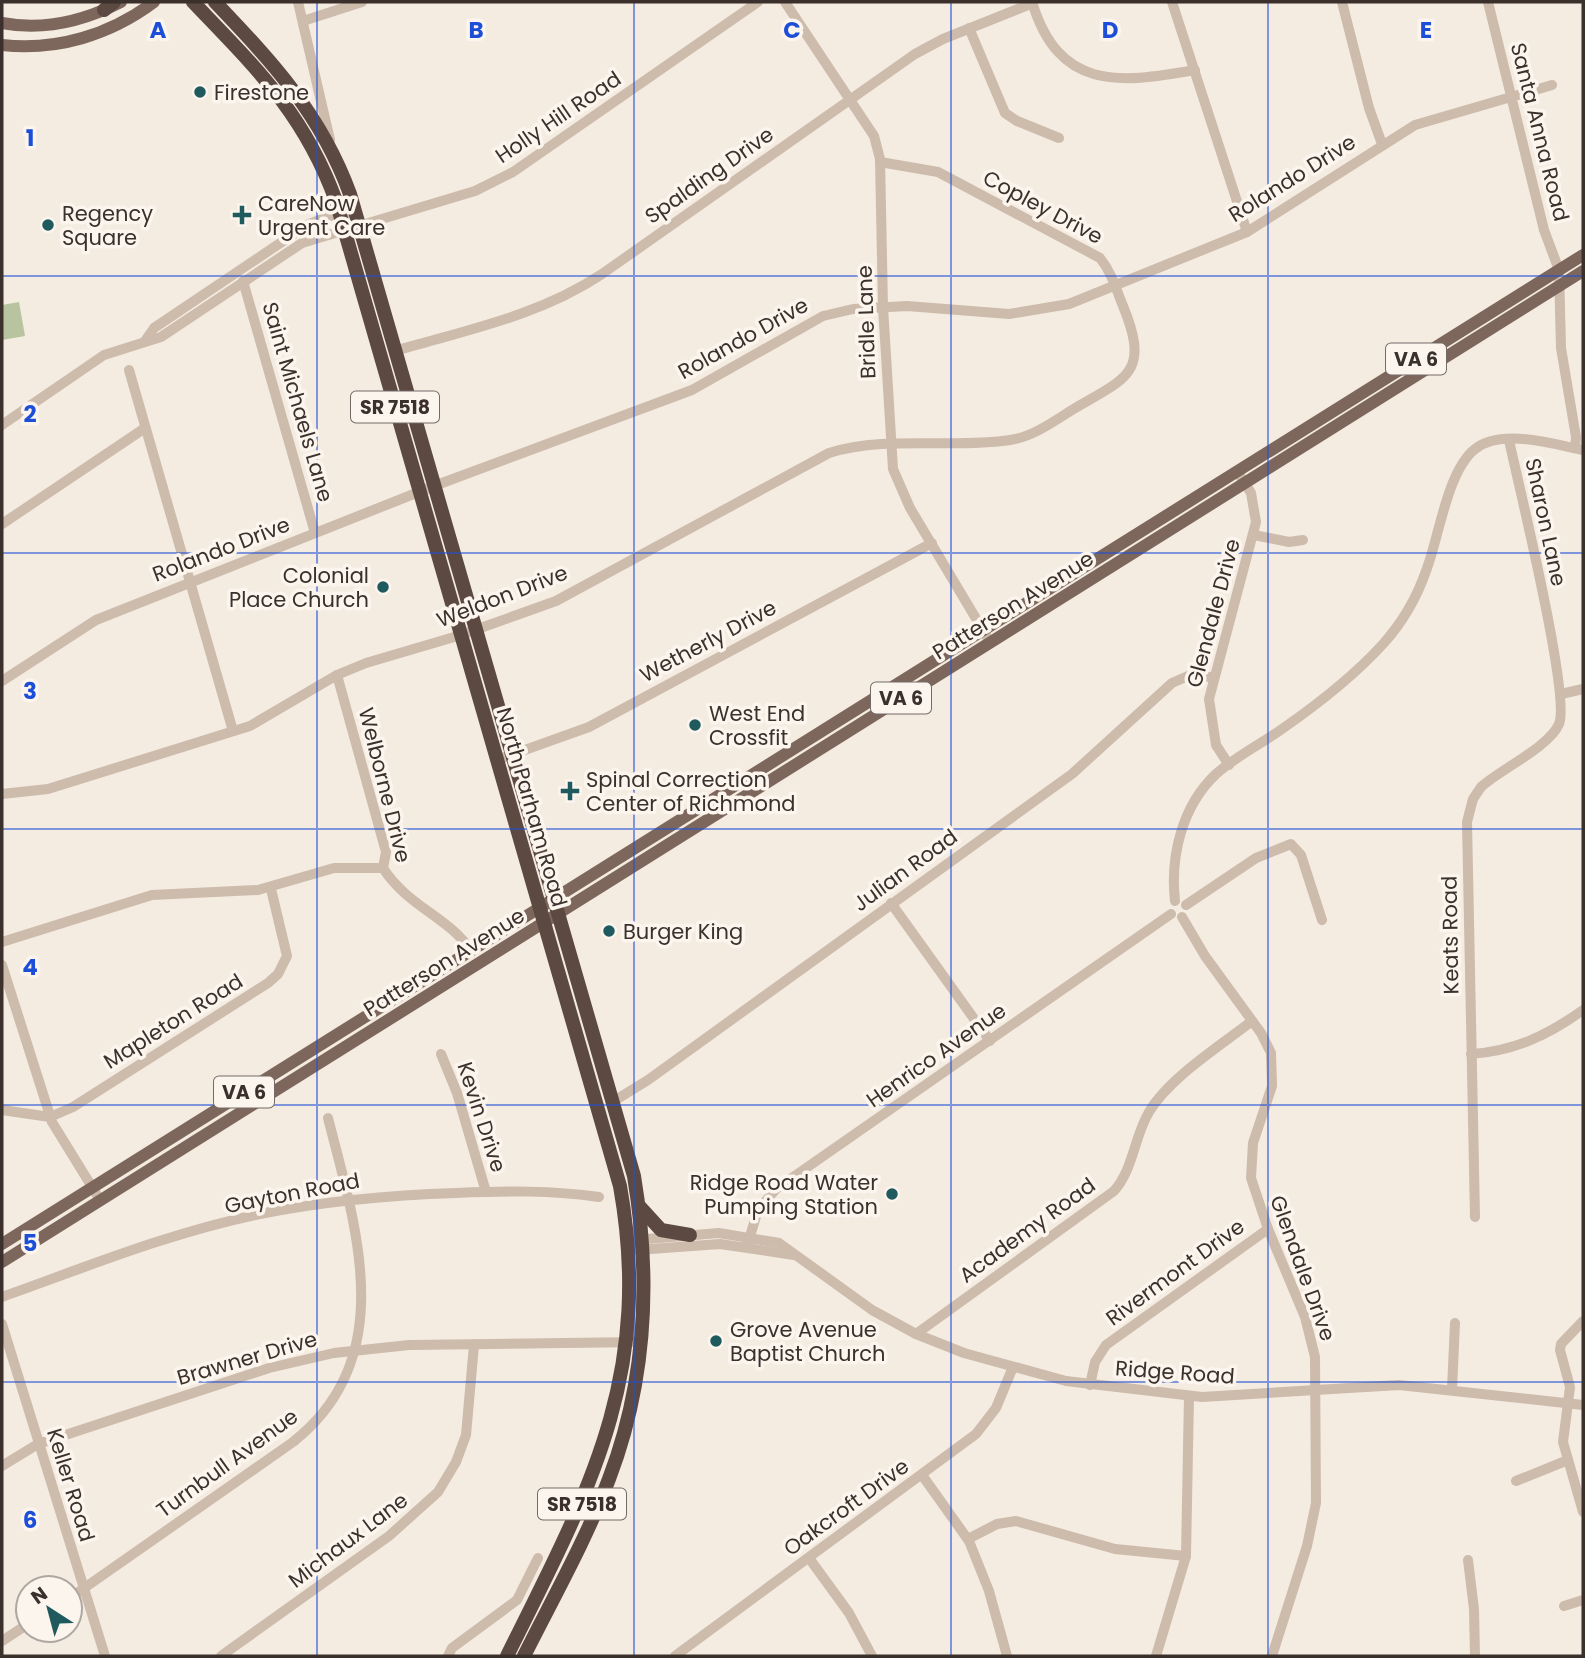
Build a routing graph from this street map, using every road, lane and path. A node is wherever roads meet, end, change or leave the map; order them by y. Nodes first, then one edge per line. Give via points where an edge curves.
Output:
1 (121, 2) edge
2 (154, 2) edge
3 (193, 2) edge
4 (298, 2) edge
5 (362, 2) edge
6 (758, 2) edge
7 (785, 2) edge
8 (1033, 2) edge
9 (1172, 2) edge
10 (1342, 2) edge
11 (1488, 2) edge
12 (109, 6) edge
13 (223, 10) edge
14 (303, 21) junction
15 (2, 23) edge
16 (969, 28) junction
17 (2, 45) edge
18 (1195, 70) junction
19 (1552, 85) dead end
20 (1511, 97) junction
21 (852, 99) junction
22 (1059, 138) dead end
23 (1382, 145) junction
24 (331, 146) junction
25 (880, 162) junction
26 (340, 212) junction
27 (359, 224) junction
28 (345, 230) junction
29 (1247, 232) junction
30 (1583, 255) edge
31 (1559, 270) junction
32 (1583, 271) edge
33 (243, 281) junction
34 (1560, 285) junction
35 (1116, 286) junction
36 (883, 307) junction
37 (145, 341) junction
38 (395, 351) junction
39 (129, 370) dead end
40 (1085, 403) joint
41 (2, 425) edge
42 (145, 428) junction
43 (1509, 440) junction
44 (890, 445) junction
45 (1579, 449) edge
46 (1237, 471) junction
47 (1245, 483) junction
48 (427, 489) junction
49 (2, 524) edge
50 (315, 533) junction
51 (1254, 535) junction
52 (1303, 540) dead end
53 (932, 543) junction
54 (190, 582) junction
55 (475, 629) junction
56 (983, 630) junction
57 (461, 635) junction
58 (990, 642) junction
59 (337, 675) junction
60 (1214, 677) junction
61 (2, 681) edge
62 (1583, 689) edge
63 (1561, 694) junction
64 (233, 731) junction
65 (511, 756) junction
66 (497, 760) junction
67 (1229, 765) junction
68 (2, 794) edge
69 (383, 868) junction
70 (271, 889) junction
71 (552, 900) junction
72 (1180, 903) junction
73 (891, 904) junction
74 (557, 914) junction
75 (541, 915) junction
76 (1177, 916) junction
77 (1322, 920) dead end
78 (2, 942) edge
79 (471, 951) junction
80 (2, 965) edge
81 (1583, 1010) edge
82 (1252, 1021) junction
83 (990, 1041) junction
84 (441, 1054) dead end
85 (1471, 1054) junction
86 (614, 1101) junction
87 (2, 1110) edge
88 (602, 1114) junction
89 (50, 1117) junction
90 (328, 1118) dead end
91 (627, 1145) junction
92 (92, 1186) junction
93 (486, 1192) junction
94 (600, 1197) dead end
95 (351, 1199) junction
96 (100, 1200) junction
97 (639, 1205) junction
98 (1475, 1217) dead end
99 (1268, 1230) junction
100 (690, 1235) junction
101 (748, 1241) junction
102 (2, 1244) edge
103 (635, 1245) junction
104 (2, 1262) edge
105 (2, 1297) edge
106 (1583, 1321) edge
107 (1455, 1323) dead end
108 (2, 1324) edge
109 (916, 1334) junction
110 (634, 1342) junction
111 (474, 1345) junction
112 (357, 1350) junction
113 (1013, 1367) junction
114 (1090, 1385) junction
115 (1317, 1388) junction
116 (1452, 1389) junction
117 (1189, 1396) junction
118 (1568, 1403) junction
119 (1583, 1405) edge
120 (38, 1444) junction
121 (1568, 1460) junction
122 (2, 1466) edge
123 (922, 1475) junction
124 (1516, 1481) dead end
125 (1583, 1512) edge
126 (968, 1539) junction
127 (1186, 1556) junction
128 (538, 1558) dead end
129 (809, 1558) junction
130 (1468, 1560) dead end
131 (77, 1574) edge
132 (84, 1589) edge
133 (84, 1596) edge
134 (1583, 1600) edge
135 (1564, 1606) dead end
136 (683, 1654) edge
137 (105, 1656) edge
138 (221, 1656) edge
139 (448, 1656) edge
140 (507, 1656) edge
141 (524, 1656) edge
142 (872, 1656) edge
143 (1007, 1656) edge
144 (1156, 1656) edge
145 (1272, 1656) edge
146 (1475, 1656) edge

1 - 12 main road
2 - 17 main road via 94,36 56,44
3 - 26 highway, North Parham Road / SR 7518 via 262,72 293,111 325,171
4 - 14 street
5 - 14 street
6 - 27 street, Holly Hill Road via 513,172 475,191
7 - 21 street, Bridle Lane
8 - 16 street, Spalding Drive
8 - 18 street via 1053,48 1083,72 1130,79
9 - 18 street
10 - 23 street
11 - 20 street, Santa Anna Road
12 - 15 main road via 55,24
13 - 24 highway, North Parham Road / SR 7518 via 295,91
14 - 24 street
16 - 21 street, Spalding Drive via 915,54
16 - 22 street via 1005,113
18 - 29 street
19 - 20 street, Rolando Drive
20 - 23 street, Rolando Drive via 1434,118
20 - 31 street, Santa Anna Road via 1544,230
21 - 25 street, Bridle Lane via 874,136
21 - 38 street, Spalding Drive via 563,298 529,313
23 - 29 street, Rolando Drive
24 - 27 highway, North Parham Road / SR 7518
25 - 35 street, Copley Drive via 938,173 1076,243 1100,258
25 - 36 street, Bridle Lane
26 - 27 street
26 - 28 highway, North Parham Road / SR 7518
26 - 37 street via 307,225 154,328
27 - 28 street, Holly Hill Road
27 - 38 highway, North Parham Road / SR 7518
28 - 33 street, Holly Hill Road via 302,243
28 - 48 highway, North Parham Road / SR 7518
29 - 35 street, Rolando Drive
30 - 31 main road, Patterson Avenue / VA 6
31 - 34 street, Santa Anna Road
31 - 46 main road, Patterson Avenue / VA 6
32 - 34 main road, Patterson Avenue / VA 6
33 - 37 street, Holly Hill Road via 161,337
33 - 50 street, Saint Michaels Lane
34 - 45 street, Santa Anna Road via 1561,348
34 - 47 main road, Patterson Avenue / VA 6
35 - 36 street, Rolando Drive via 1033,312
35 - 40 street, Copley Drive via 1135,338 1136,358 1118,382
36 - 44 street, Bridle Lane
36 - 48 street, Rolando Drive via 823,316 692,390
37 - 41 street, Holly Hill Road via 104,355
38 - 48 highway, North Parham Road / SR 7518
39 - 42 street
40 - 44 street, Weldon Drive via 1011,440
42 - 49 street
42 - 54 street
43 - 45 street
43 - 63 street, Sharon Lane
43 - 67 street via 1486,443 1465,460 1426,574 1385,642 1316,705
44 - 53 street, Bridle Lane via 899,488
44 - 55 street, Weldon Drive via 829,453 555,601
46 - 47 street, Glendale Drive
46 - 56 main road, Patterson Avenue / VA 6
47 - 51 street, Glendale Drive via 1255,503
47 - 58 main road, Patterson Avenue / VA 6
48 - 50 street, Rolando Drive
48 - 55 highway, North Parham Road / SR 7518
48 - 57 highway, North Parham Road / SR 7518
50 - 54 street, Rolando Drive
51 - 52 street
51 - 60 street, Glendale Drive
53 - 56 street, Bridle Lane
53 - 65 street, Wetherly Drive via 589,727
54 - 61 street, Rolando Drive via 85,626
54 - 64 street
55 - 57 street, Weldon Drive
55 - 65 highway, North Parham Road / SR 7518
56 - 58 street, Bridle Lane
56 - 71 main road, Patterson Avenue / VA 6
57 - 59 street, Weldon Drive
57 - 66 highway, North Parham Road / SR 7518
58 - 74 main road, Patterson Avenue / VA 6
59 - 64 street, Weldon Drive via 274,715
59 - 69 street, Welborne Drive via 386,852
60 - 67 street, Glendale Drive via 1209,717 1216,745
60 - 73 street, Julian Road via 1188,676 1172,683 1072,774
62 - 63 street
63 - 85 street, Keats Road via 1562,715 1554,732 1488,781 1469,808
64 - 68 street, Weldon Drive via 48,789
65 - 66 street, Wetherly Drive
65 - 71 highway, North Parham Road / SR 7518
66 - 75 highway, North Parham Road / SR 7518
67 - 72 street via 1207,784 1184,823 1173,870
69 - 70 street via 334,868
69 - 79 street, Welborne Drive via 401,892 454,932
70 - 78 street via 152,895
70 - 89 street, Mapleton Road via 287,948 278,974 73,1107
71 - 74 highway, North Parham Road / SR 7518
71 - 75 main road, Patterson Avenue / VA 6
72 - 76 street via 1186,913
72 - 76 street via 1169,906
72 - 77 street via 1274,848 1293,845 1301,855
73 - 83 street
73 - 86 street, Julian Road
74 - 75 main road, Patterson Avenue / VA 6
74 - 86 highway, North Parham Road / SR 7518
75 - 79 main road, Patterson Avenue / VA 6
75 - 88 highway, North Parham Road / SR 7518
75 - 96 main road, Patterson Avenue / VA 6
76 - 82 street, Glendale Drive
76 - 83 street, Henrico Avenue
79 - 92 main road, Patterson Avenue / VA 6
80 - 89 street
81 - 85 street via 1532,1041
82 - 99 street, Glendale Drive via 1266,1042 1272,1069 1272,1086 1250,1167
82 - 109 street, Academy Road via 1156,1102 1146,1117 1127,1174 1114,1191
83 - 101 street, Henrico Avenue via 776,1189 758,1210
84 - 93 street, Kevin Drive
85 - 98 street, Keats Road
86 - 91 highway, North Parham Road / SR 7518
87 - 89 street
88 - 91 highway via 612,1115 619,1137
88 - 103 highway, North Parham Road / SR 7518
89 - 92 street
90 - 95 street, Turnbull Avenue
91 - 97 highway, North Parham Road / SR 7518
92 - 96 street
92 - 102 main road, Patterson Avenue / VA 6
93 - 94 street, Gayton Road via 568,1192
93 - 95 street, Gayton Road
95 - 105 street, Gayton Road via 257,1215 120,1255
95 - 112 street, Turnbull Avenue via 360,1279
96 - 104 main road, Patterson Avenue / VA 6
97 - 100 highway via 661,1230
97 - 103 highway, North Parham Road / SR 7518
99 - 114 street, Rivermont Drive via 1106,1345 1095,1362
99 - 115 street, Glendale Drive via 1310,1333
100 - 101 street, Ridge Road via 719,1233
100 - 103 street, Ridge Road
101 - 103 street, Ridge Road
101 - 109 street, Ridge Road via 779,1243 872,1310
103 - 110 highway, North Parham Road / SR 7518
106 - 118 street via 1560,1347 1570,1387
107 - 116 street
108 - 120 street, Keller Road
109 - 113 street, Ridge Road
110 - 111 street, Brawner Drive
110 - 140 highway, North Parham Road / SR 7518 via 593,1476
110 - 141 highway, North Parham Road / SR 7518 via 628,1419 609,1479
111 - 112 street, Brawner Drive
111 - 138 street, Michaux Lane via 466,1435 438,1492 389,1536
112 - 120 street, Brawner Drive via 269,1368
112 - 132 street, Turnbull Avenue via 332,1403 308,1431
113 - 114 street, Ridge Road
113 - 123 street, Oakcroft Drive via 985,1424
114 - 117 street, Ridge Road
115 - 116 street, Ridge Road via 1381,1384
115 - 117 street, Ridge Road via 1250,1396
115 - 145 street, Glendale Drive via 1313,1520
116 - 118 street, Ridge Road
117 - 127 street
118 - 119 street, Ridge Road
118 - 121 street via 1563,1434
120 - 122 street, Brawner Drive
120 - 131 street, Keller Road
121 - 124 street
121 - 125 street
123 - 126 street
123 - 129 street, Oakcroft Drive
126 - 127 street via 997,1524 1016,1521 1115,1549
126 - 143 street
127 - 144 street
128 - 139 street via 517,1600 452,1647
129 - 136 street, Oakcroft Drive
129 - 142 street via 849,1613
130 - 146 street
133 - 137 street, Keller Road
134 - 135 street

